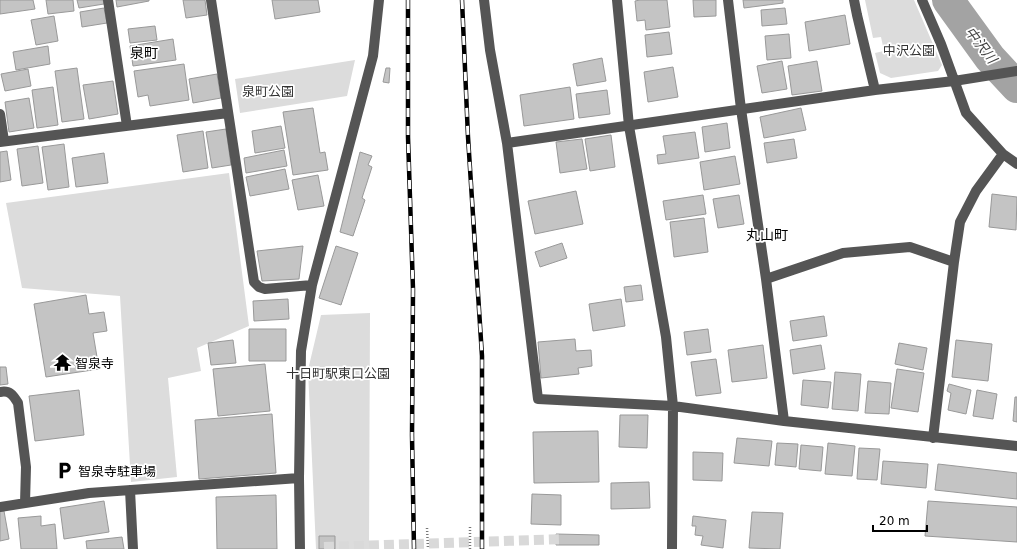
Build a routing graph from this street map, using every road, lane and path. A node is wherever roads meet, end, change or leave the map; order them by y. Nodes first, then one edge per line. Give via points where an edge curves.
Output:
1 (108, 0) edge
2 (211, 0) edge
3 (378, 0) edge
4 (484, 0) edge
5 (617, 0) edge
6 (728, 0) edge
7 (854, 0) edge
8 (922, 0) edge
9 (1017, 71) edge
10 (954, 80) junction
11 (875, 90) junction
12 (741, 109) junction
13 (228, 113) junction
14 (0, 114) edge
15 (126, 126) junction
16 (629, 126) junction
17 (2, 142) edge
18 (506, 143) junction
19 (1003, 154) junction
20 (1017, 164) edge
21 (954, 262) junction
22 (766, 279) junction
23 (312, 285) junction
24 (0, 392) edge
25 (673, 406) junction
26 (784, 421) junction
27 (933, 438) junction
28 (1017, 446) edge
29 (299, 478) junction
30 (130, 490) junction
31 (25, 503) junction
32 (0, 507) edge
33 (470, 527) dead end
34 (427, 528) dead end
35 (133, 549) edge
36 (300, 549) edge
37 (428, 549) edge
38 (470, 549) edge
39 (672, 549) edge

1 - 15 street
2 - 13 street
3 - 23 street via 373,56
4 - 18 street
5 - 16 street
6 - 12 street
7 - 11 street
8 - 10 street
9 - 10 street
10 - 11 street
10 - 19 street via 966,113
11 - 12 street
12 - 16 street
12 - 22 street
13 - 15 street
13 - 23 street via 254,282 266,289
14 - 17 street
15 - 17 street
16 - 18 street
16 - 25 street via 666,337
18 - 25 street via 538,399
19 - 20 street
19 - 21 street via 976,191 960,222
21 - 22 street via 910,247 843,253
21 - 27 street
22 - 26 street
23 - 29 street via 301,351
24 - 31 street via 13,394 18,403 26,467
25 - 26 street
25 - 39 street
26 - 27 street
27 - 28 street
29 - 30 street
29 - 36 street
30 - 31 street via 88,493
30 - 35 street
31 - 32 street
33 - 38 path
34 - 37 path

